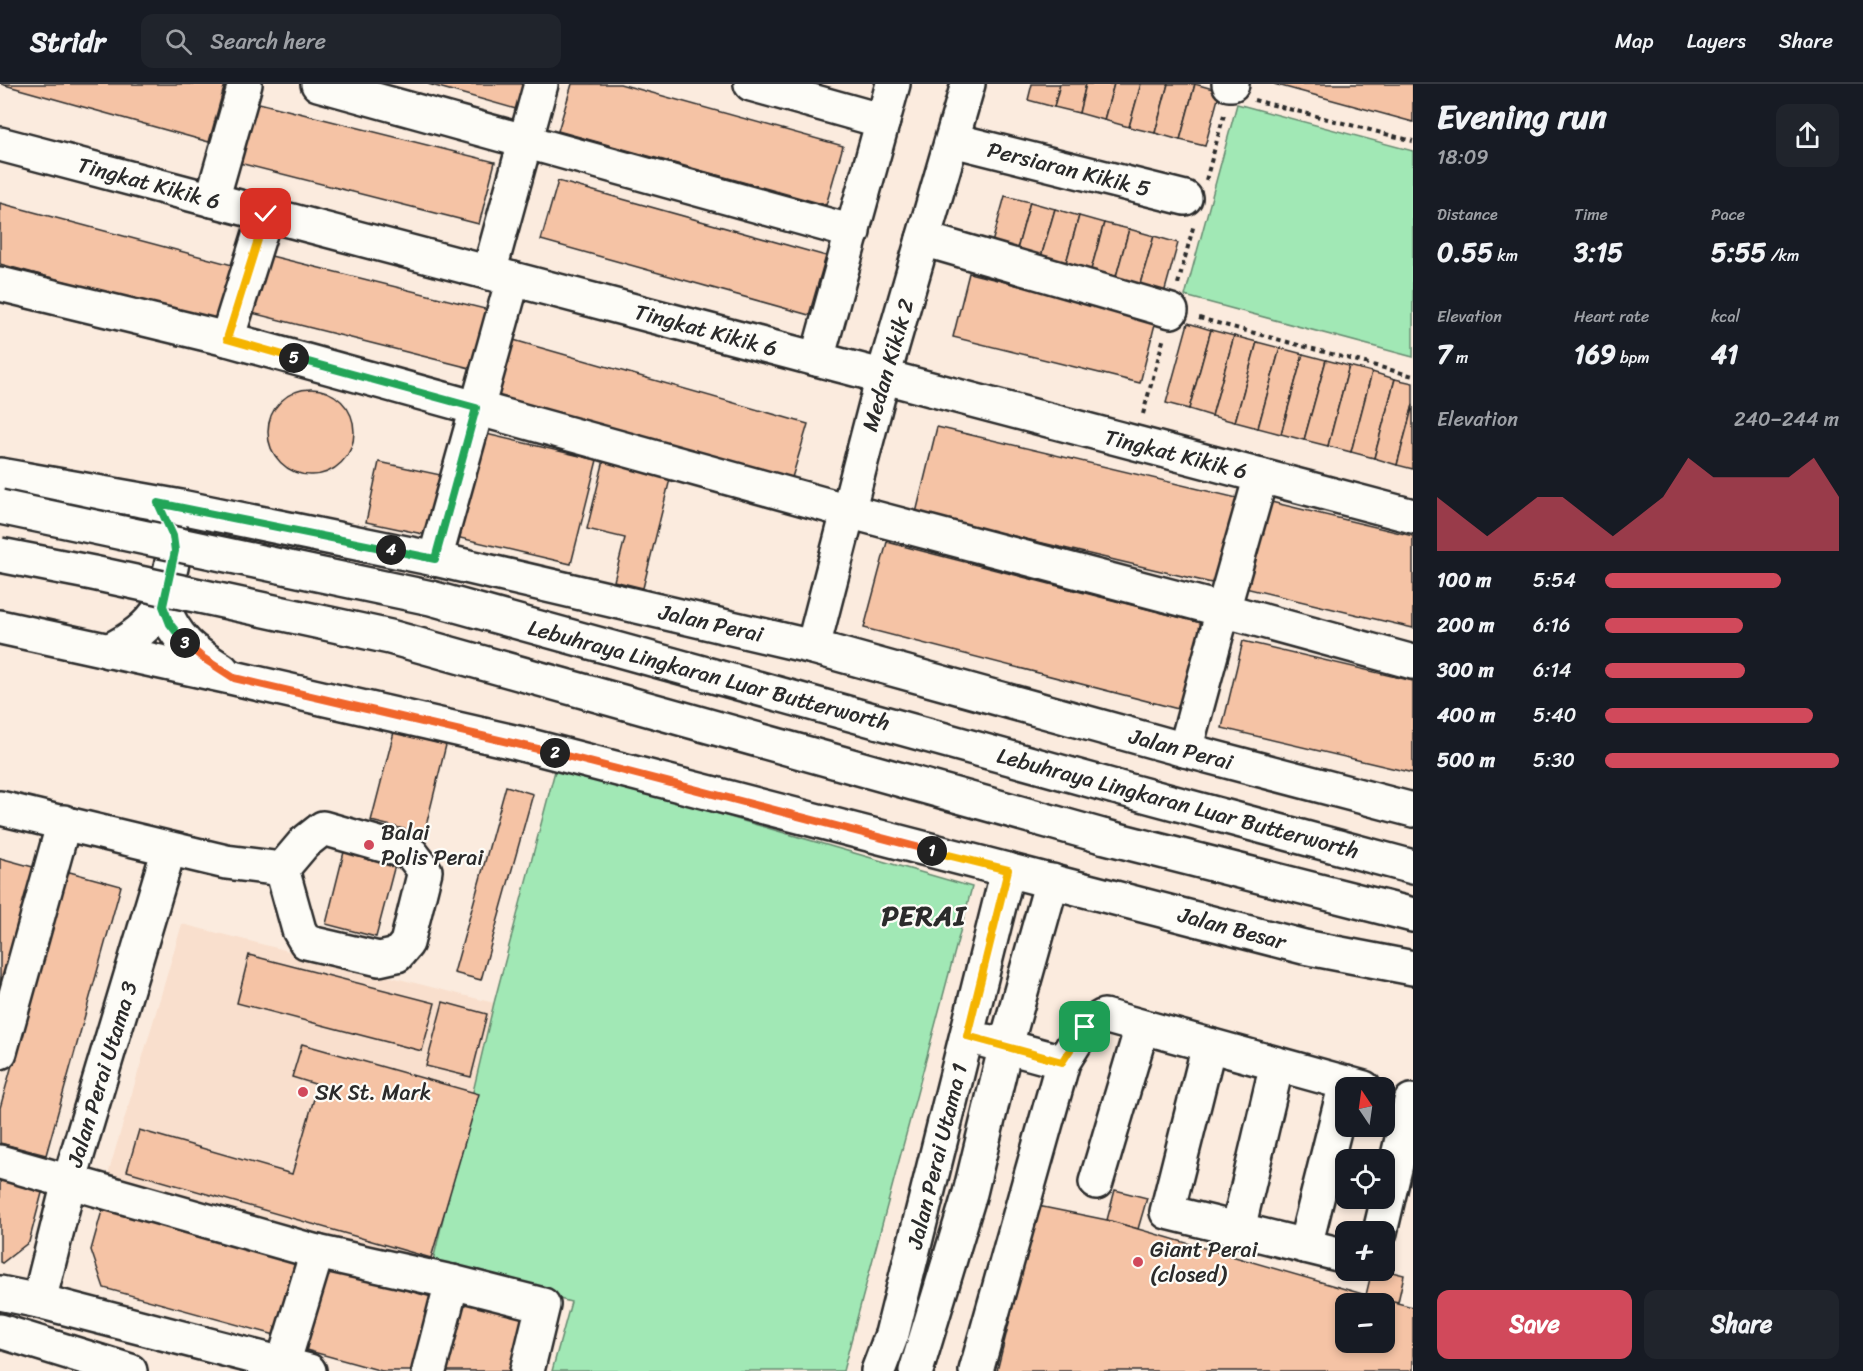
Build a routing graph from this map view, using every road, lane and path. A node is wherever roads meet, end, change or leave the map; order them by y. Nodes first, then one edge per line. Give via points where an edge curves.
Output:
1 (245, 84) edge
2 (318, 84) edge
3 (541, 84) edge
4 (751, 84) edge
5 (893, 84) edge
6 (968, 84) edge
7 (1231, 87) edge
8 (883, 121) junction
9 (953, 140) junction
10 (525, 141) junction
11 (1413, 141) edge
12 (0, 144) edge
13 (212, 200) junction
14 (1195, 201) junction
15 (266, 214) junction
16 (853, 232) junction
17 (924, 239) junction
18 (501, 276) junction
19 (0, 284) edge
20 (1171, 310) junction
21 (227, 339) junction
22 (817, 359) junction
23 (1413, 376) edge
24 (884, 377) junction
25 (476, 408) junction
26 (1135, 444) junction
27 (0, 475) edge
28 (1261, 476) junction
29 (158, 503) junction
30 (0, 507) edge
31 (848, 511) junction
32 (1413, 516) edge
33 (0, 555) edge
34 (435, 559) junction
35 (163, 606) junction
36 (1222, 610) junction
37 (0, 627) edge
38 (813, 647) junction
39 (108, 651) junction
40 (1413, 662) edge
41 (234, 678) junction
42 (1185, 750) junction
43 (0, 808) edge
44 (1413, 810) edge
45 (64, 822) junction
46 (169, 849) junction
47 (1413, 867) edge
48 (282, 869) junction
49 (1008, 870) junction
50 (1052, 881) junction
51 (1413, 915) edge
52 (1413, 968) edge
53 (1142, 1027) junction
54 (967, 1036) junction
55 (1006, 1045) junction
56 (1209, 1045) junction
57 (0, 1052) edge
58 (1062, 1062) junction
59 (1277, 1064) junction
60 (1335, 1080) edge
61 (1403, 1098) edge
62 (1339, 1137) edge
63 (0, 1162) edge
64 (69, 1182) junction
65 (1096, 1182) dead end
66 (1382, 1221) edge
67 (1238, 1230) junction
68 (1305, 1246) junction
69 (317, 1252) junction
70 (1335, 1253) edge
71 (452, 1282) junction
72 (0, 1293) edge
73 (39, 1301) junction
74 (0, 1331) edge
75 (296, 1368) edge
76 (130, 1371) edge
77 (429, 1371) edge
78 (527, 1371) edge
79 (878, 1371) edge
80 (916, 1371) edge
81 (976, 1371) edge

1 - 13 main road
2 - 10 main road
3 - 10 main road
4 - 8 main road
5 - 8 main road
6 - 9 main road, Medan Kikik 2
7 - 11 path
7 - 14 path
8 - 16 main road
9 - 14 main road, Persiaran Kikik 5
9 - 17 main road, Medan Kikik 2
10 - 16 main road
10 - 18 main road
12 - 13 main road, Tingkat Kikik 6
13 - 15 main road, Tingkat Kikik 6
14 - 20 path
15 - 18 main road, Tingkat Kikik 6
15 - 21 main road
16 - 22 main road
17 - 20 main road
17 - 24 main road, Medan Kikik 2
18 - 22 main road, Tingkat Kikik 6
18 - 25 main road
19 - 21 main road
20 - 23 path
20 - 26 path
21 - 25 main road
22 - 24 main road, Tingkat Kikik 6
24 - 26 main road, Tingkat Kikik 6
24 - 31 main road, Medan Kikik 2
25 - 31 main road
25 - 34 main road
26 - 28 main road, Tingkat Kikik 6
27 - 29 main road, Jalan Perai
28 - 32 main road, Tingkat Kikik 6
28 - 36 main road
29 - 34 main road, Jalan Perai
29 - 35 main road via 173,536 175,551
30 - 47 main road, Lebuhraya Lingkaran Luar Butterworth, bridge via 431,598
31 - 36 main road
31 - 38 main road, Medan Kikik 2
33 - 51 main road, bridge via 390,637 1102,836
34 - 38 main road, Jalan Perai
35 - 39 main road via 130,640
35 - 41 main road via 183,641
36 - 40 main road
36 - 42 main road
37 - 39 main road, Jalan Besar
38 - 42 main road, Jalan Perai
39 - 41 main road, Jalan Besar
41 - 49 main road, Jalan Besar via 518,743
42 - 44 main road, Jalan Perai
43 - 45 main road
45 - 46 main road
45 - 57 main road
46 - 48 main road
46 - 64 main road, Jalan Perai Utama 3
48 - 48 main road via 323,828 411,853 425,871 407,943 397,955 379,959 306,942
49 - 50 main road, Jalan Besar
49 - 54 main road, Jalan Perai Utama 1
50 - 52 main road, Jalan Besar via 1304,946
50 - 55 main road, Jalan Perai Utama 1
53 - 56 main road
53 - 58 main road via 1104,1017 1085,1027
53 - 65 main road
54 - 55 main road
54 - 79 main road, Jalan Perai Utama 1 via 892,1334
55 - 58 main road
55 - 80 main road, Jalan Perai Utama 1 via 970,1193
56 - 59 main road
56 - 67 main road via 1167,1212
58 - 81 main road
59 - 60 main road
59 - 67 main road
61 - 66 main road
62 - 68 main road
63 - 64 main road
64 - 69 main road
64 - 73 main road, Jalan Perai Utama 3
67 - 68 main road
68 - 70 main road
69 - 71 main road
69 - 75 main road
71 - 77 main road
71 - 78 main road via 543,1305
72 - 73 main road
73 - 75 main road
74 - 76 main road

